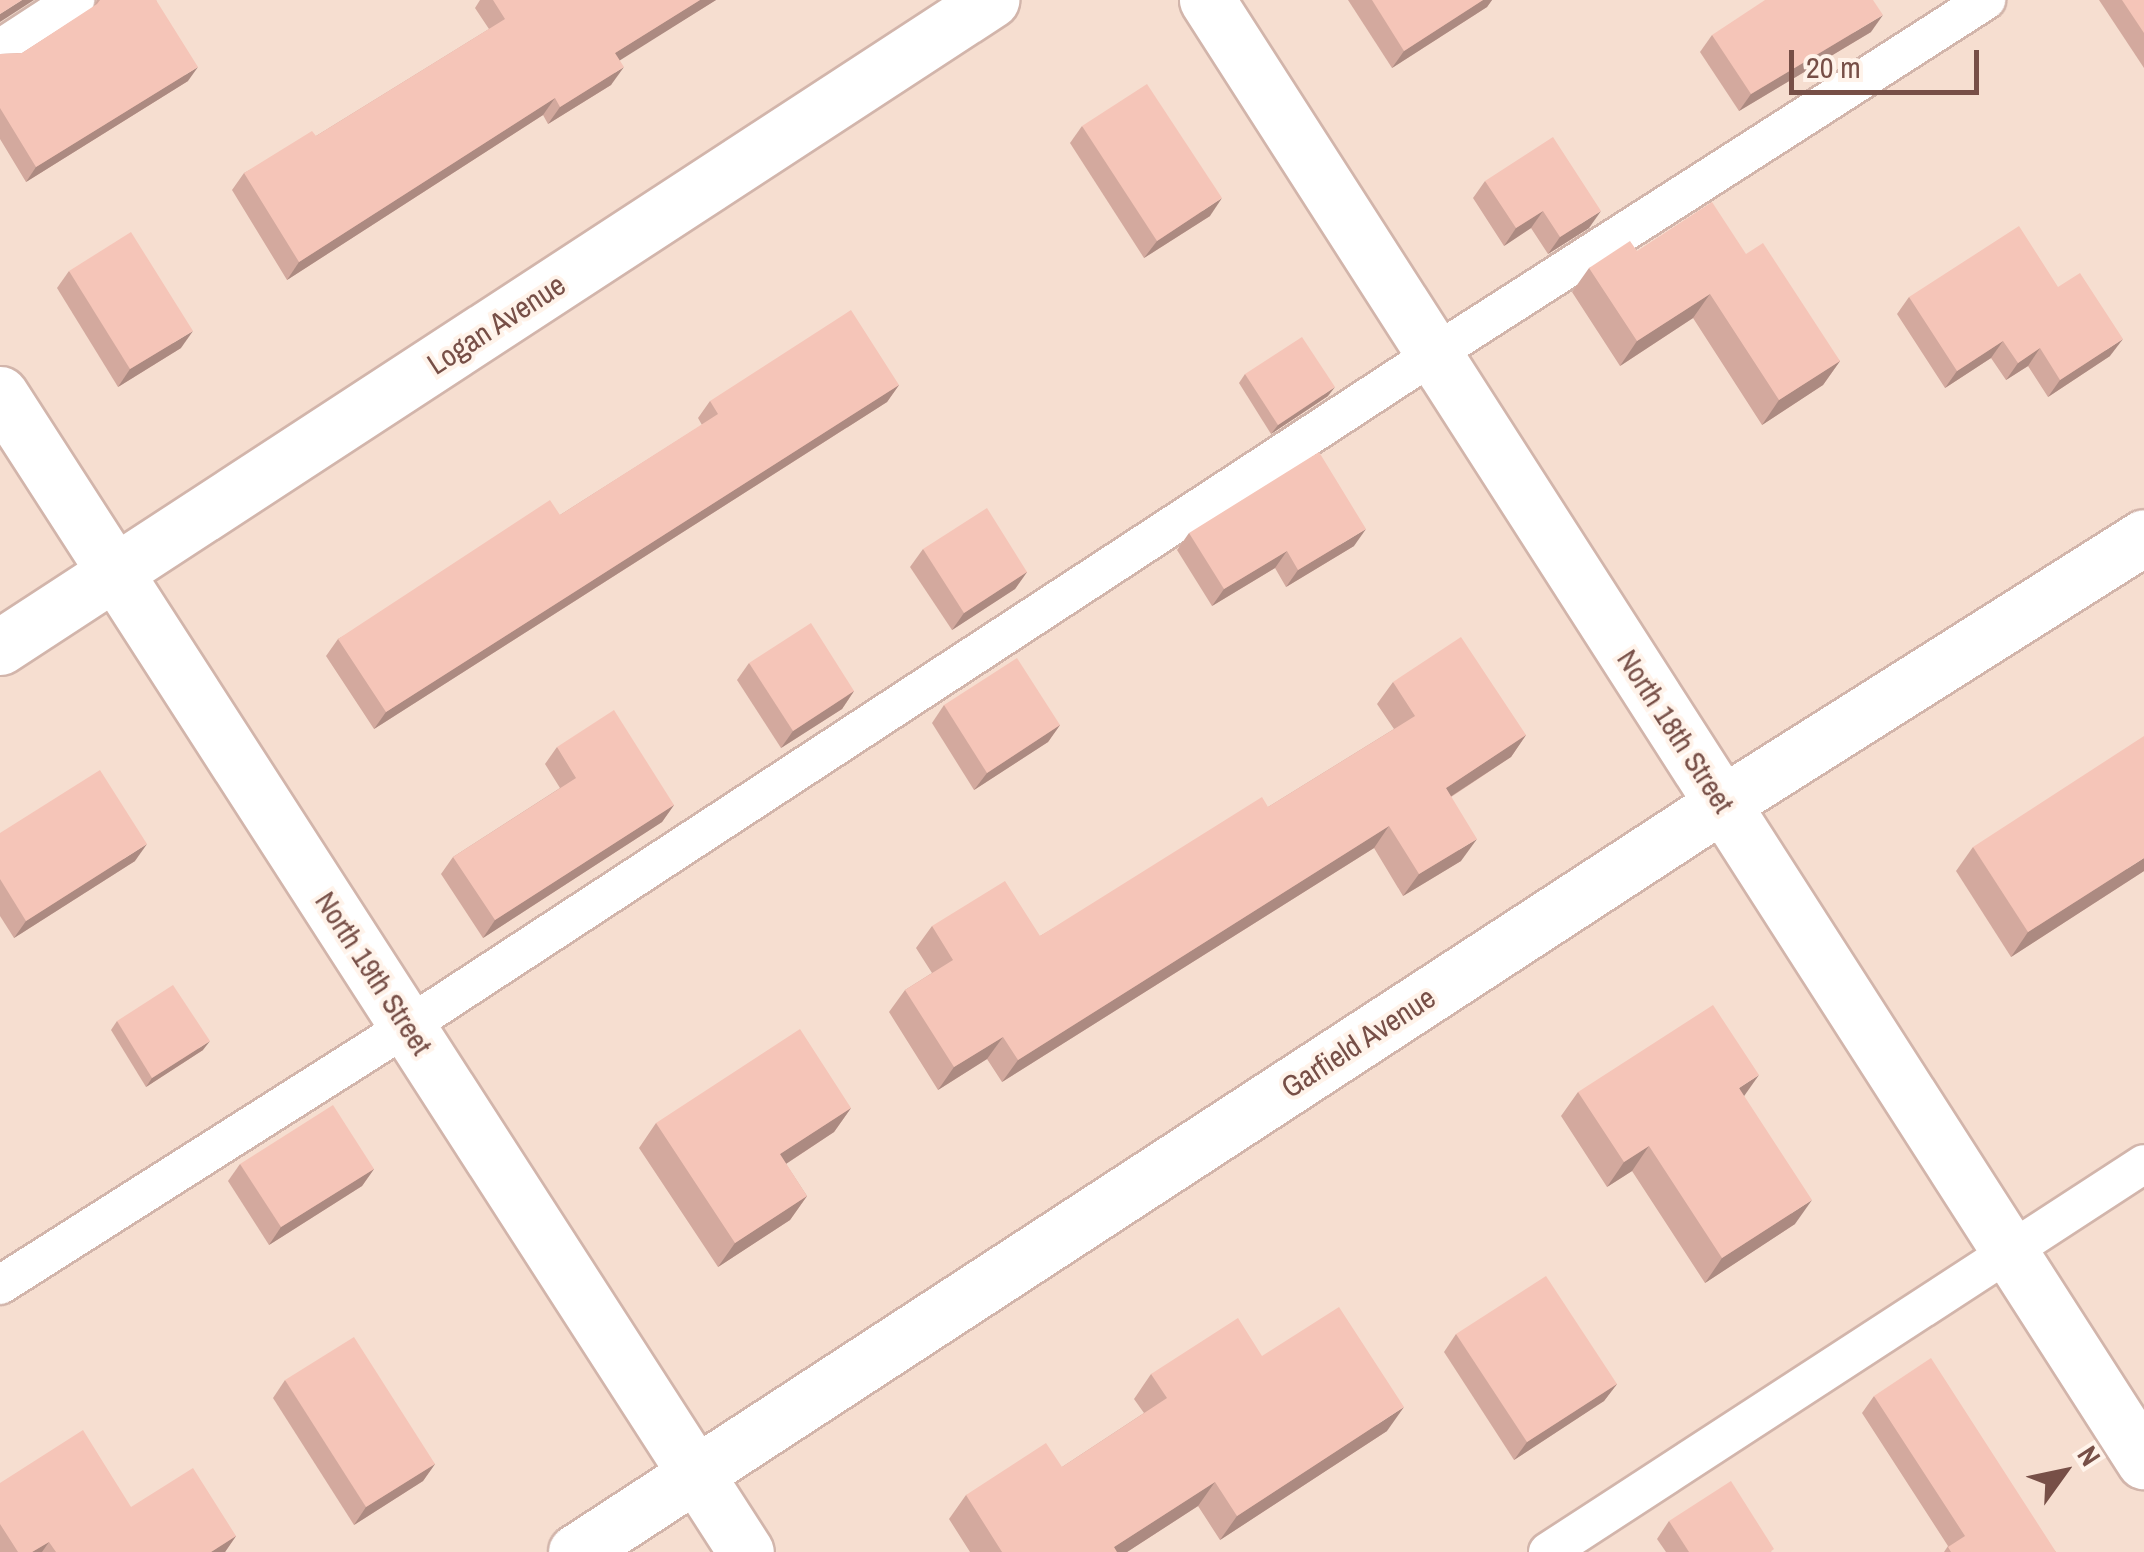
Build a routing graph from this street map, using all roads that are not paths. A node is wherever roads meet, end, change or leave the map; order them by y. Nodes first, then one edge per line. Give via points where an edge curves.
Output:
1 (75, 0) edge
2 (991, 0) edge
3 (1208, 0) edge
4 (1986, 0) edge
5 (0, 48) edge
6 (1434, 354) junction
7 (0, 394) edge
8 (2144, 537) edge
9 (115, 572) junction
10 (0, 647) edge
11 (1722, 804) junction
12 (408, 1026) junction
13 (2144, 1164) edge
14 (2009, 1252) junction
15 (0, 1285) edge
16 (2144, 1462) edge
17 (698, 1474) junction
18 (576, 1552) edge
19 (746, 1552) edge
20 (1548, 1552) edge

1 - 5 lane
2 - 9 street, Logan Avenue
3 - 6 street, North 18th Street
4 - 6 lane
6 - 11 street, North 18th Street
6 - 12 lane
7 - 9 street, North 19th Street
8 - 11 street, Garfield Avenue
9 - 10 street, Logan Avenue
9 - 12 street, North 19th Street
11 - 14 street, North 18th Street
11 - 17 street, Garfield Avenue
12 - 15 lane
12 - 17 street, North 19th Street
13 - 14 lane
14 - 16 street, North 18th Street
14 - 20 lane
17 - 18 street, Garfield Avenue
17 - 19 street, North 19th Street

